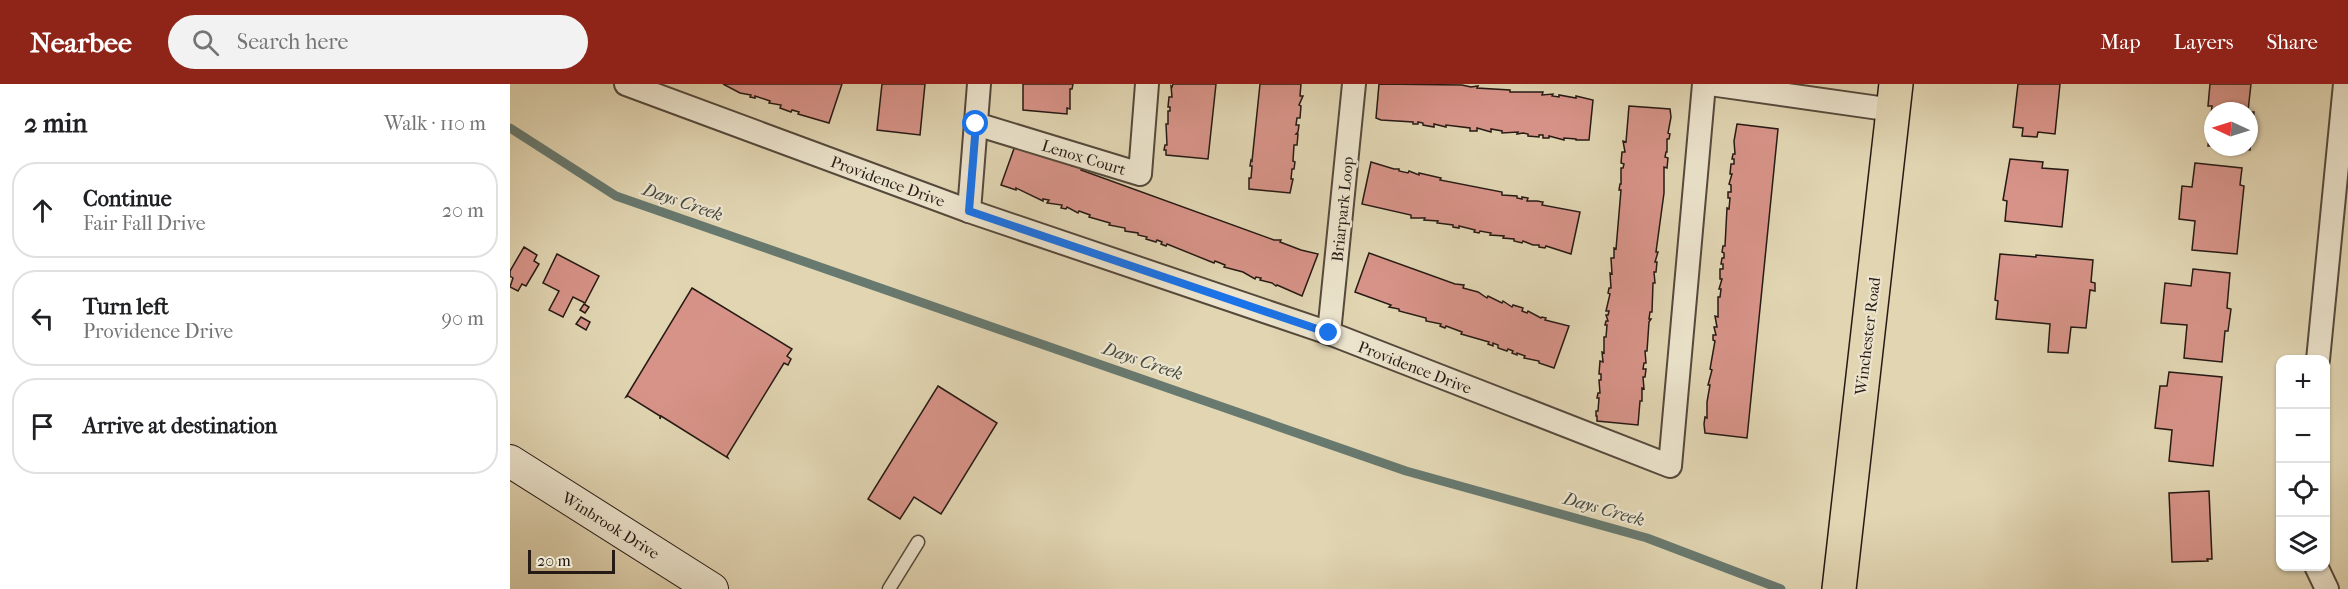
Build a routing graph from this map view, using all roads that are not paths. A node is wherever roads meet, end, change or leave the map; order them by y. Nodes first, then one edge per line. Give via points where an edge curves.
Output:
1 (626, 84) edge
2 (979, 84) edge
3 (1147, 84) edge
4 (1354, 84) edge
5 (1704, 84) edge
6 (1710, 84) edge
7 (2345, 84) edge
8 (1894, 97) edge
9 (976, 124) junction
10 (969, 211) junction
11 (1329, 333) junction
12 (2318, 355) edge
13 (510, 461) edge
14 (918, 542) dead end
15 (2318, 571) edge
16 (712, 589) edge
17 (889, 589) edge
18 (1839, 589) edge
19 (2327, 589) edge

1 - 10 street, Providence Drive
2 - 9 street
3 - 9 street, Lenox Court via 1140,174
4 - 11 street, Briarpark Loop
5 - 11 street, Providence Drive via 1670,466
6 - 8 street
7 - 12 street
8 - 18 main road, Winchester Road
9 - 10 street
10 - 11 street, Providence Drive
13 - 16 street, Winbrook Drive
14 - 17 lane
15 - 19 street

